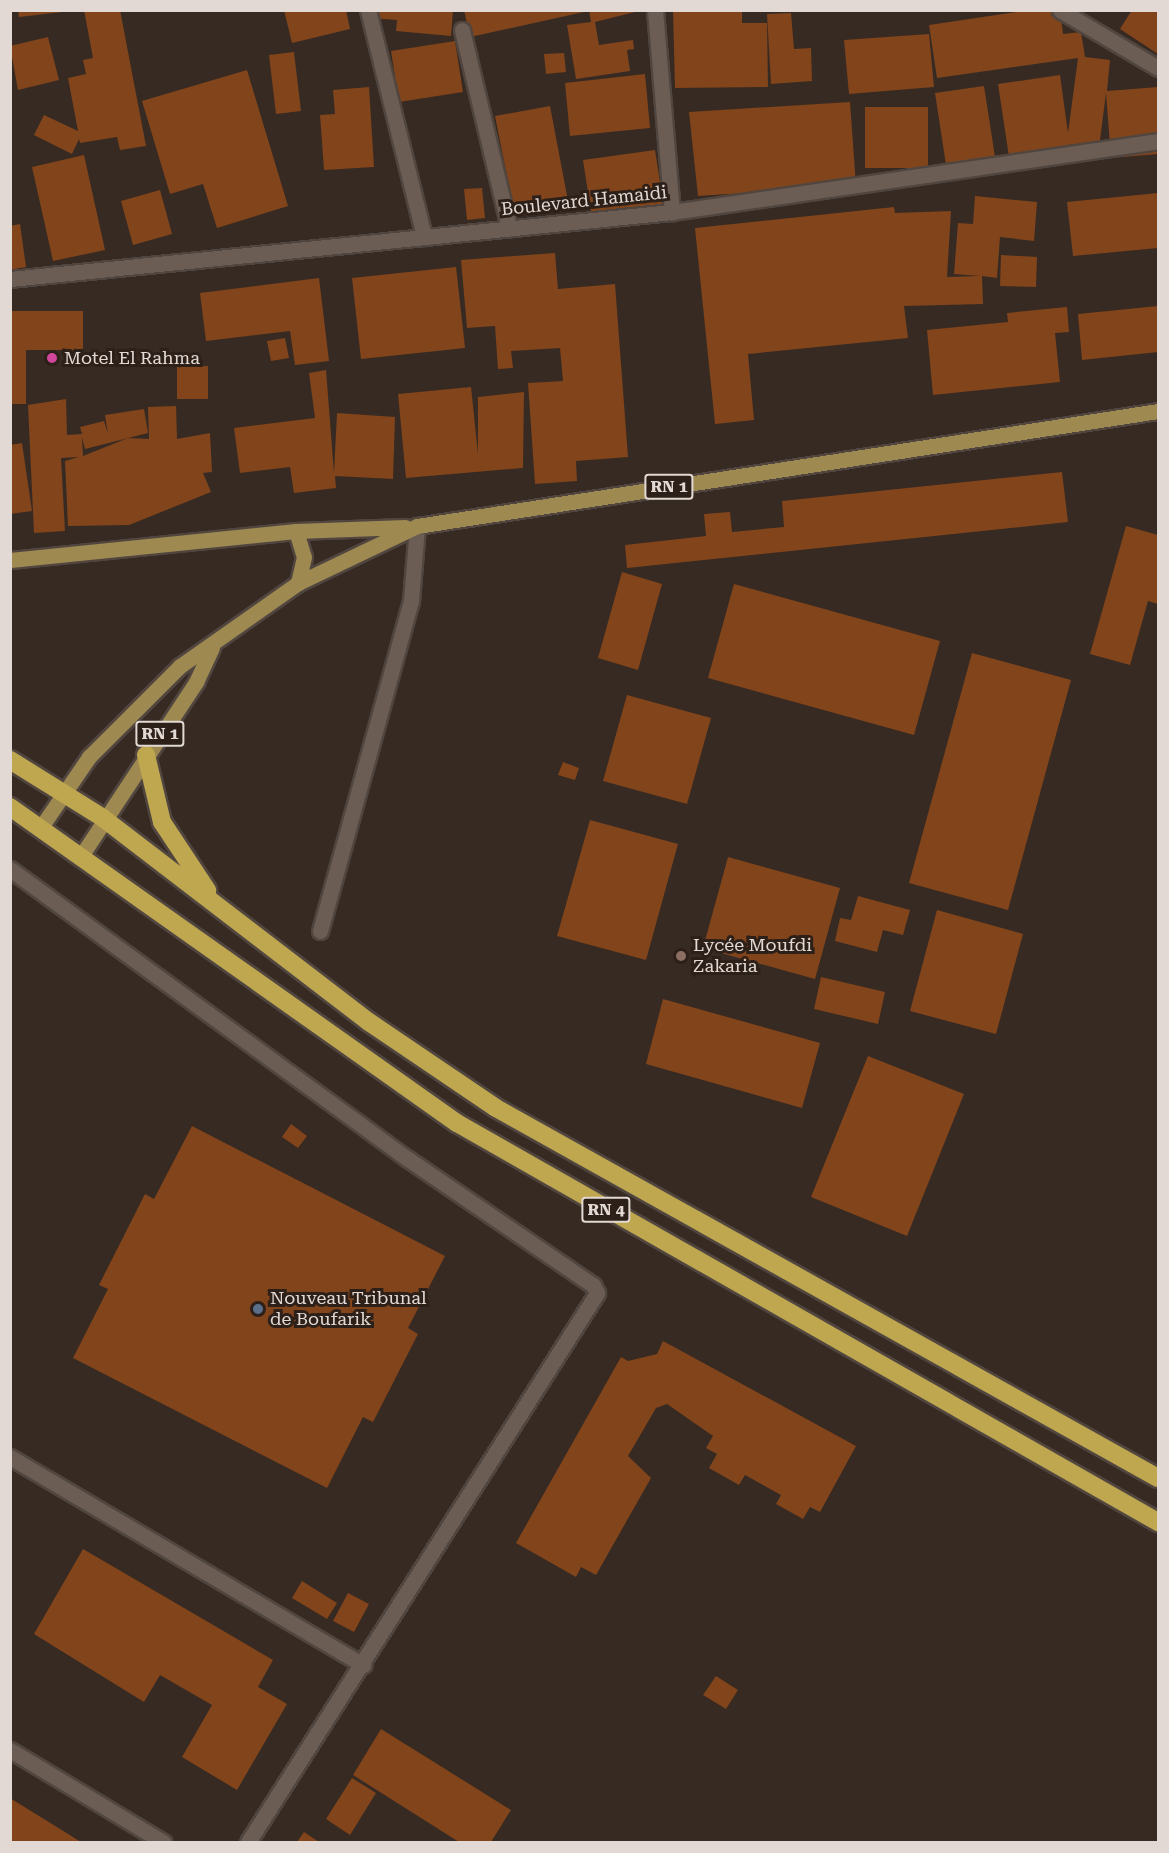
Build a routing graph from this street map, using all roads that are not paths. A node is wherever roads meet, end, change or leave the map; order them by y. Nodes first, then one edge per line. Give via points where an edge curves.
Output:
1 (368, 10) edge
2 (655, 10) edge
3 (1060, 10) edge
4 (462, 30) dead end
5 (1158, 68) edge
6 (1158, 141) edge
7 (672, 212) junction
8 (509, 228) junction
9 (424, 237) junction
10 (10, 279) edge
11 (1158, 411) edge
12 (417, 526) junction
13 (296, 531) junction
14 (10, 560) edge
15 (298, 583) junction
16 (212, 648) junction
17 (146, 754) junction
18 (10, 759) edge
19 (64, 790) junction
20 (10, 807) edge
21 (104, 818) junction
22 (41, 827) junction
23 (81, 856) junction
24 (10, 868) edge
25 (222, 910) junction
26 (320, 931) dead end
27 (10, 1457) edge
28 (1158, 1478) edge
29 (1158, 1522) edge
30 (363, 1665) junction
31 (10, 1750) edge
32 (163, 1842) edge
33 (248, 1842) edge

1 - 9 street
2 - 7 street
3 - 5 street
4 - 8 street
6 - 7 street, Boulevard Hamaidi
7 - 8 street, Boulevard Hamaidi
8 - 9 street, Boulevard Hamaidi
9 - 10 street, Boulevard Hamaidi
11 - 12 main road, RN 1
12 - 13 main road, RN 1
12 - 15 main road, RN 1
12 - 26 street via 411,601
13 - 14 main road, RN 1
13 - 15 main road via 304,557
15 - 16 main road, RN 1
16 - 17 main road, RN 1
16 - 19 main road via 180,666 123,717
17 - 21 main road, RN 1
17 - 25 highway via 162,822
18 - 19 highway
19 - 21 highway
19 - 22 main road
20 - 22 highway
21 - 23 main road, RN 1
21 - 25 highway, RN 4
22 - 23 highway
23 - 29 highway, RN 4 via 347,1050 457,1123
24 - 30 street via 408,1159 593,1285 597,1293
25 - 28 highway, RN 4 via 369,1022 496,1108
27 - 30 street
30 - 33 street
31 - 32 street

